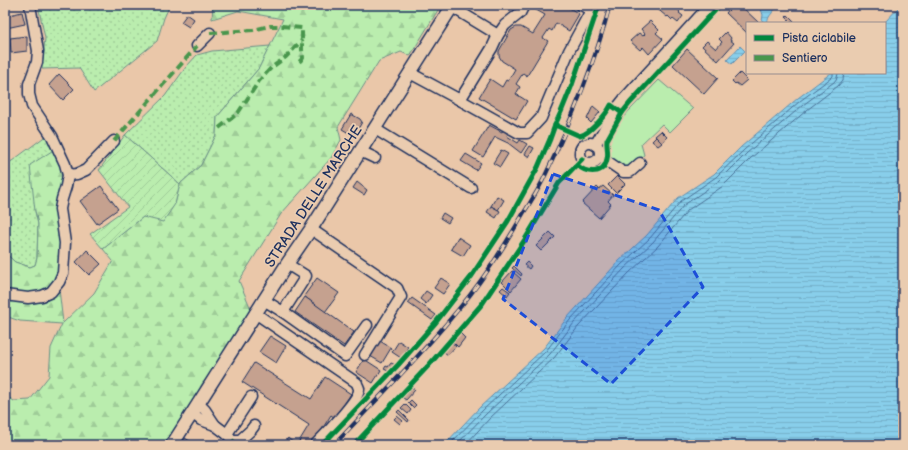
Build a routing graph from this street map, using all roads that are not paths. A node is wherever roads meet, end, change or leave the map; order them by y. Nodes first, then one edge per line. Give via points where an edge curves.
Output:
1 (30, 5) edge
2 (524, 5) edge
3 (581, 5) edge
4 (710, 5) edge
5 (453, 6) edge
6 (210, 33) dead end
7 (498, 35) junction
8 (197, 46) dead end
9 (410, 73) junction
10 (460, 100) junction
11 (375, 129) junction
12 (114, 141) dead end
13 (595, 145) junction
14 (360, 151) junction
15 (600, 157) junction
16 (375, 158) dead end
17 (640, 164) dead end
18 (68, 175) junction
19 (471, 188) dead end
20 (311, 229) junction
21 (287, 264) junction
22 (5, 296) edge
23 (264, 300) junction
24 (283, 312) junction
25 (255, 313) junction
26 (367, 325) dead end
27 (365, 355) dead end
28 (251, 397) dead end
29 (195, 408) junction
30 (254, 426) dead end
31 (235, 442) edge
32 (172, 445) edge
33 (315, 445) edge

1 - 18 street via 38,51 29,84 29,94 32,106 52,136
2 - 7 street via 520,13 505,25
3 - 10 street via 589,9 589,14 569,51 541,118 527,133 519,133
4 - 13 street via 624,99
5 - 7 street
5 - 9 main road, STRADA DELLE MARCHE
6 - 8 street
7 - 10 street
9 - 10 street
9 - 11 main road, STRADA DELLE MARCHE
11 - 14 main road, STRADA DELLE MARCHE
11 - 19 street
12 - 18 street via 86,170
13 - 15 street via 600,150
13 - 15 street via 585,144 580,156 590,163 596,162
14 - 16 street
14 - 20 main road, STRADA DELLE MARCHE
15 - 17 street via 623,172 630,172
18 - 22 street via 60,209 65,244 63,273 59,282 51,292 42,296
20 - 21 main road, STRADA DELLE MARCHE
20 - 27 street via 397,288 401,297
21 - 23 main road, STRADA DELLE MARCHE
21 - 24 street via 306,276
23 - 24 street
23 - 25 main road, STRADA DELLE MARCHE
24 - 26 street via 346,356
25 - 29 main road, STRADA DELLE MARCHE
25 - 33 street via 356,383 359,389 357,396 337,422
28 - 31 street
29 - 31 street via 205,410 215,425
29 - 32 main road, STRADA DELLE MARCHE
30 - 31 street

